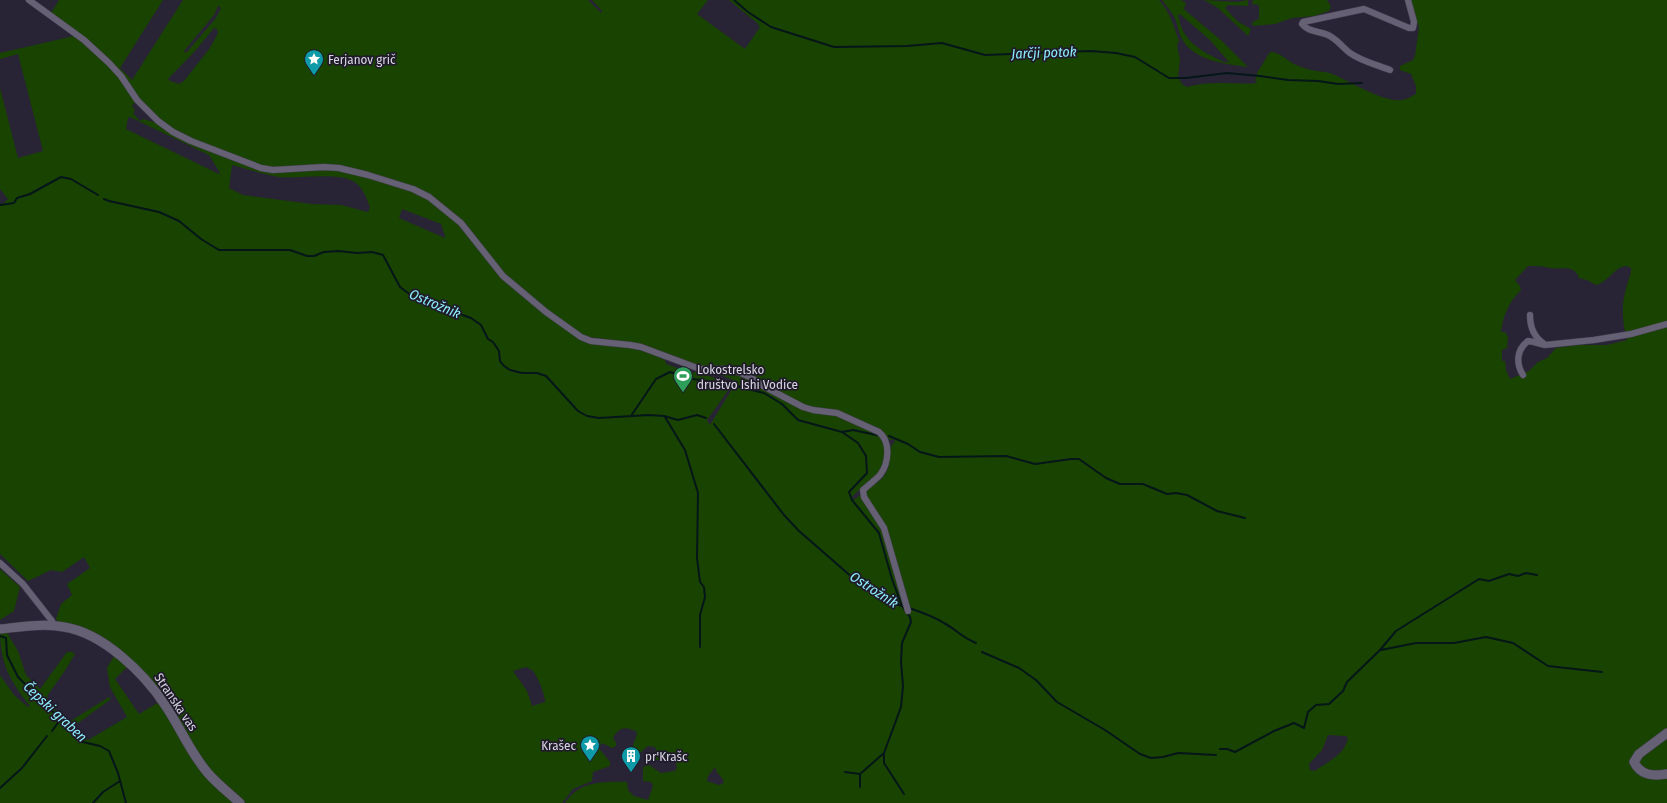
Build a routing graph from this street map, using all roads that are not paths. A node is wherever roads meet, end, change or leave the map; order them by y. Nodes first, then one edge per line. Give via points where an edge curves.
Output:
1 (29, 0) edge
2 (1408, 0) edge
3 (1390, 70) dead end
4 (1530, 315) dead end
5 (1667, 324) edge
6 (1545, 345) junction
7 (1523, 375) dead end
8 (0, 563) edge
9 (908, 611) dead end
10 (53, 626) junction
11 (0, 629) edge
12 (1667, 733) edge
13 (1667, 774) edge
14 (240, 803) edge

1 - 9 street via 84,40 109,62 137,100 173,132 261,168 273,170 324,167 350,170 413,189 429,197 461,222 503,276 581,338 630,344 700,369 738,372 750,376 803,407 836,413 879,432 887,442 886,457 880,474 863,490 864,497 884,528
2 - 3 street via 1414,22 1413,28 1364,9 1302,22 1311,30 1334,38 1357,57
4 - 6 street via 1534,334
5 - 6 street via 1614,338
6 - 7 street via 1528,341 1523,346 1518,360
8 - 10 street via 29,591 52,621
10 - 11 street, Stranska vas
10 - 14 street, Stranska vas via 73,629 96,639 119,655 145,679 165,704 207,772
12 - 13 street via 1639,754 1634,762 1642,772 1652,776

